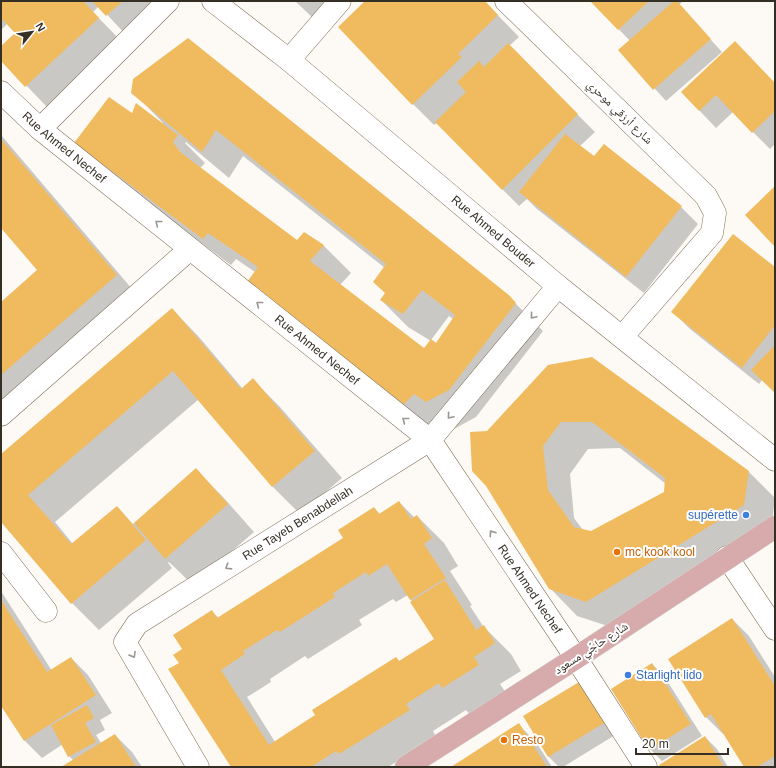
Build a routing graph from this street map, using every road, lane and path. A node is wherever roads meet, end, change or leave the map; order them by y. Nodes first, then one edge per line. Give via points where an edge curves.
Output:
1 (168, 1) edge
2 (213, 1) edge
3 (340, 1) edge
4 (506, 1) edge
5 (289, 60) junction
6 (1, 92) edge
7 (40, 129) junction
8 (190, 249) junction
9 (558, 286) junction
10 (622, 337) junction
11 (1, 415) edge
12 (430, 440) junction
13 (775, 460) edge
14 (775, 527) edge
15 (1, 553) edge
16 (727, 557) junction
17 (46, 611) dead end
18 (775, 629) edge
19 (576, 658) junction
20 (198, 767) edge
21 (406, 767) edge
22 (646, 767) edge

1 - 7 street
2 - 5 street, Rue Ahmed Bouder
3 - 5 street
4 - 10 street, شارع أرزقي موحري via 706,196 715,213 712,233
5 - 9 street, Rue Ahmed Bouder
6 - 7 street, Rue Ahmed Nechef
8 -> 7 street, Rue Ahmed Nechef
8 - 11 street
12 -> 8 street, Rue Ahmed Nechef
9 - 10 street, Rue Ahmed Bouder
9 -> 12 street, Rue Tayeb Benabdellah
10 - 13 street, Rue Ahmed Bouder
19 -> 12 street, Rue Ahmed Nechef
12 -> 20 street, Rue Tayeb Benabdellah via 137,624 125,642
14 - 16 main road, شارع حاجّي مسعود
15 - 17 street
16 - 18 street
16 - 19 main road, شارع حاجّي مسعود
19 - 21 main road, شارع حاجّي مسعود
19 - 22 street, Rue Ahmed Nechef

